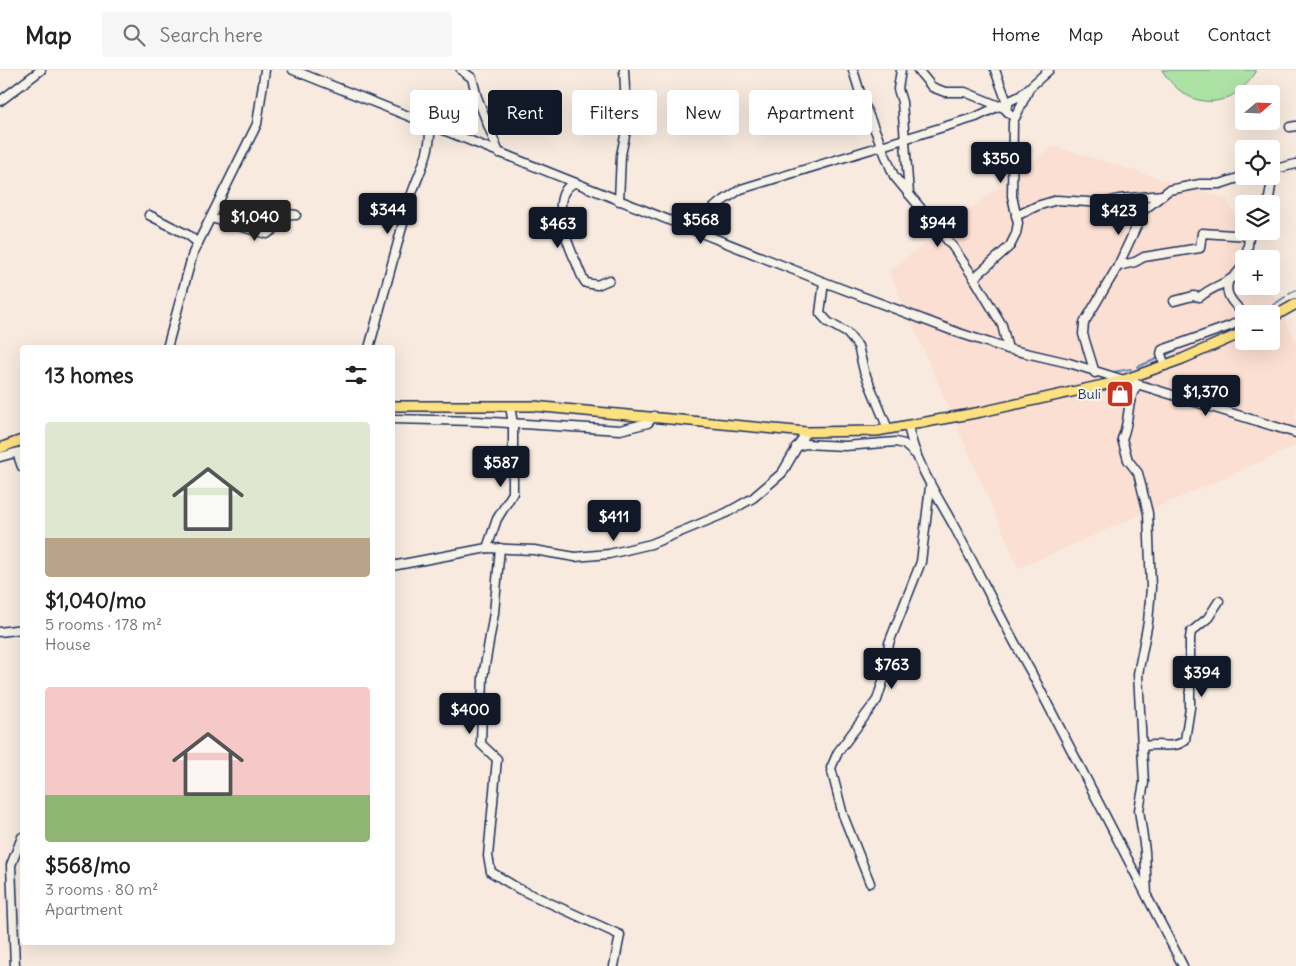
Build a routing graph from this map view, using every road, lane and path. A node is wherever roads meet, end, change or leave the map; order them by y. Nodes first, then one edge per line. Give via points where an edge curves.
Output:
1 (42, 70) edge
2 (265, 70) edge
3 (293, 70) edge
4 (461, 70) edge
5 (624, 70) edge
6 (853, 70) edge
7 (901, 70) edge
8 (918, 70) edge
9 (995, 70) edge
10 (1049, 70) edge
11 (1029, 89) junction
12 (0, 101) edge
13 (1007, 102) junction
14 (998, 107) junction
15 (410, 117) edge
16 (1012, 118) junction
17 (430, 135) edge
18 (455, 135) edge
19 (906, 139) junction
20 (881, 146) junction
21 (499, 153) junction
22 (1296, 164) edge
23 (1280, 168) edge
24 (1235, 179) edge
25 (574, 183) junction
26 (1162, 195) junction
27 (910, 196) junction
28 (619, 201) junction
29 (149, 215) dead end
30 (296, 215) dead end
31 (1016, 216) junction
32 (211, 218) junction
33 (691, 228) junction
34 (1235, 234) edge
35 (198, 243) junction
36 (1118, 266) junction
37 (974, 278) junction
38 (1235, 278) edge
39 (609, 280) dead end
40 (824, 282) junction
41 (1228, 283) junction
42 (1174, 301) dead end
43 (1296, 304) edge
44 (1280, 313) edge
45 (1235, 336) edge
46 (169, 345) edge
47 (370, 345) edge
48 (1008, 349) junction
49 (1165, 366) junction
50 (1095, 373) junction
51 (1122, 381) junction
52 (1137, 386) junction
53 (395, 406) edge
54 (510, 406) junction
55 (654, 416) junction
56 (395, 419) edge
57 (514, 424) junction
58 (908, 426) junction
59 (888, 429) junction
60 (806, 432) junction
61 (1296, 433) edge
62 (20, 441) edge
63 (796, 447) junction
64 (0, 448) edge
65 (20, 452) edge
66 (914, 454) junction
67 (0, 456) edge
68 (930, 486) junction
69 (487, 548) junction
70 (500, 548) junction
71 (395, 565) edge
72 (1219, 601) dead end
73 (20, 629) edge
74 (0, 632) edge
75 (1142, 747) junction
76 (20, 843) edge
77 (870, 883) dead end
78 (1147, 898) junction
79 (15, 966) edge
80 (614, 966) edge
81 (1183, 966) edge

1 - 12 street
2 - 32 street via 257,124
3 - 15 street
4 - 21 street via 472,78
5 - 28 street via 627,126 621,155
6 - 20 street
7 - 19 street via 898,88
8 - 14 street via 932,87 945,92 965,92
9 - 13 street
10 - 11 street
11 - 13 street
11 - 16 street
13 - 14 street
13 - 16 street
14 - 16 street via 1007,110
14 - 19 street
16 - 31 street via 1012,196
17 - 47 street via 430,146 394,254
18 - 21 street
19 - 20 street
19 - 27 street
20 - 27 street via 894,176
20 - 33 street via 741,189
21 - 25 street
22 - 23 street
24 - 26 street via 1169,190
25 - 28 street
25 - 39 street via 566,188 562,203 567,243 586,283 597,285
26 - 31 street via 1103,203 1057,200
26 - 36 street via 1140,214
27 - 37 street via 953,247
28 - 33 street
29 - 35 street
30 - 32 street via 282,213 274,229 266,234
31 - 37 street via 1018,228 1010,246
32 - 35 street
33 - 40 street
34 - 36 street via 1202,233 1200,248 1144,257
35 - 46 street via 183,283
36 - 50 street via 1083,326
37 - 48 street via 1002,325
38 - 41 street
40 - 48 street
40 - 59 street via 820,313 847,333 858,346 864,371
41 - 42 street via 1211,288 1200,297
41 - 49 street via 1226,288 1232,302 1243,313 1243,319 1162,350
43 - 44 main road
45 - 49 main road
48 - 50 street via 1069,363
49 - 51 main road
50 - 51 street
51 - 52 street
51 - 58 main road
52 - 61 street
52 - 75 street via 1130,398 1128,426 1122,439 1128,460 1138,473 1148,513 1151,588 1138,674
53 - 54 main road
54 - 55 main road
54 - 57 street
55 - 57 street via 648,423 620,430
55 - 60 main road
56 - 57 street
57 - 69 street via 513,493 497,519
58 - 59 main road
58 - 66 street
59 - 60 main road
60 - 63 street
62 - 64 main road
63 - 66 street via 805,444 845,446 896,442 904,444
63 - 70 street via 782,473 753,498 726,513 651,544 608,554 575,557
65 - 67 street
66 - 68 street
68 - 77 street via 921,562 891,636 877,700 832,763 843,816
68 - 78 street via 1031,672
69 - 70 street
69 - 71 street
70 - 80 street via 494,613 483,677 481,744 498,759 488,856 491,872 519,889 620,935
72 - 75 street via 1208,618 1191,632 1190,708 1185,740 1173,745
73 - 74 street
75 - 78 street via 1144,783 1140,810
76 - 79 street via 11,865
78 - 81 street

